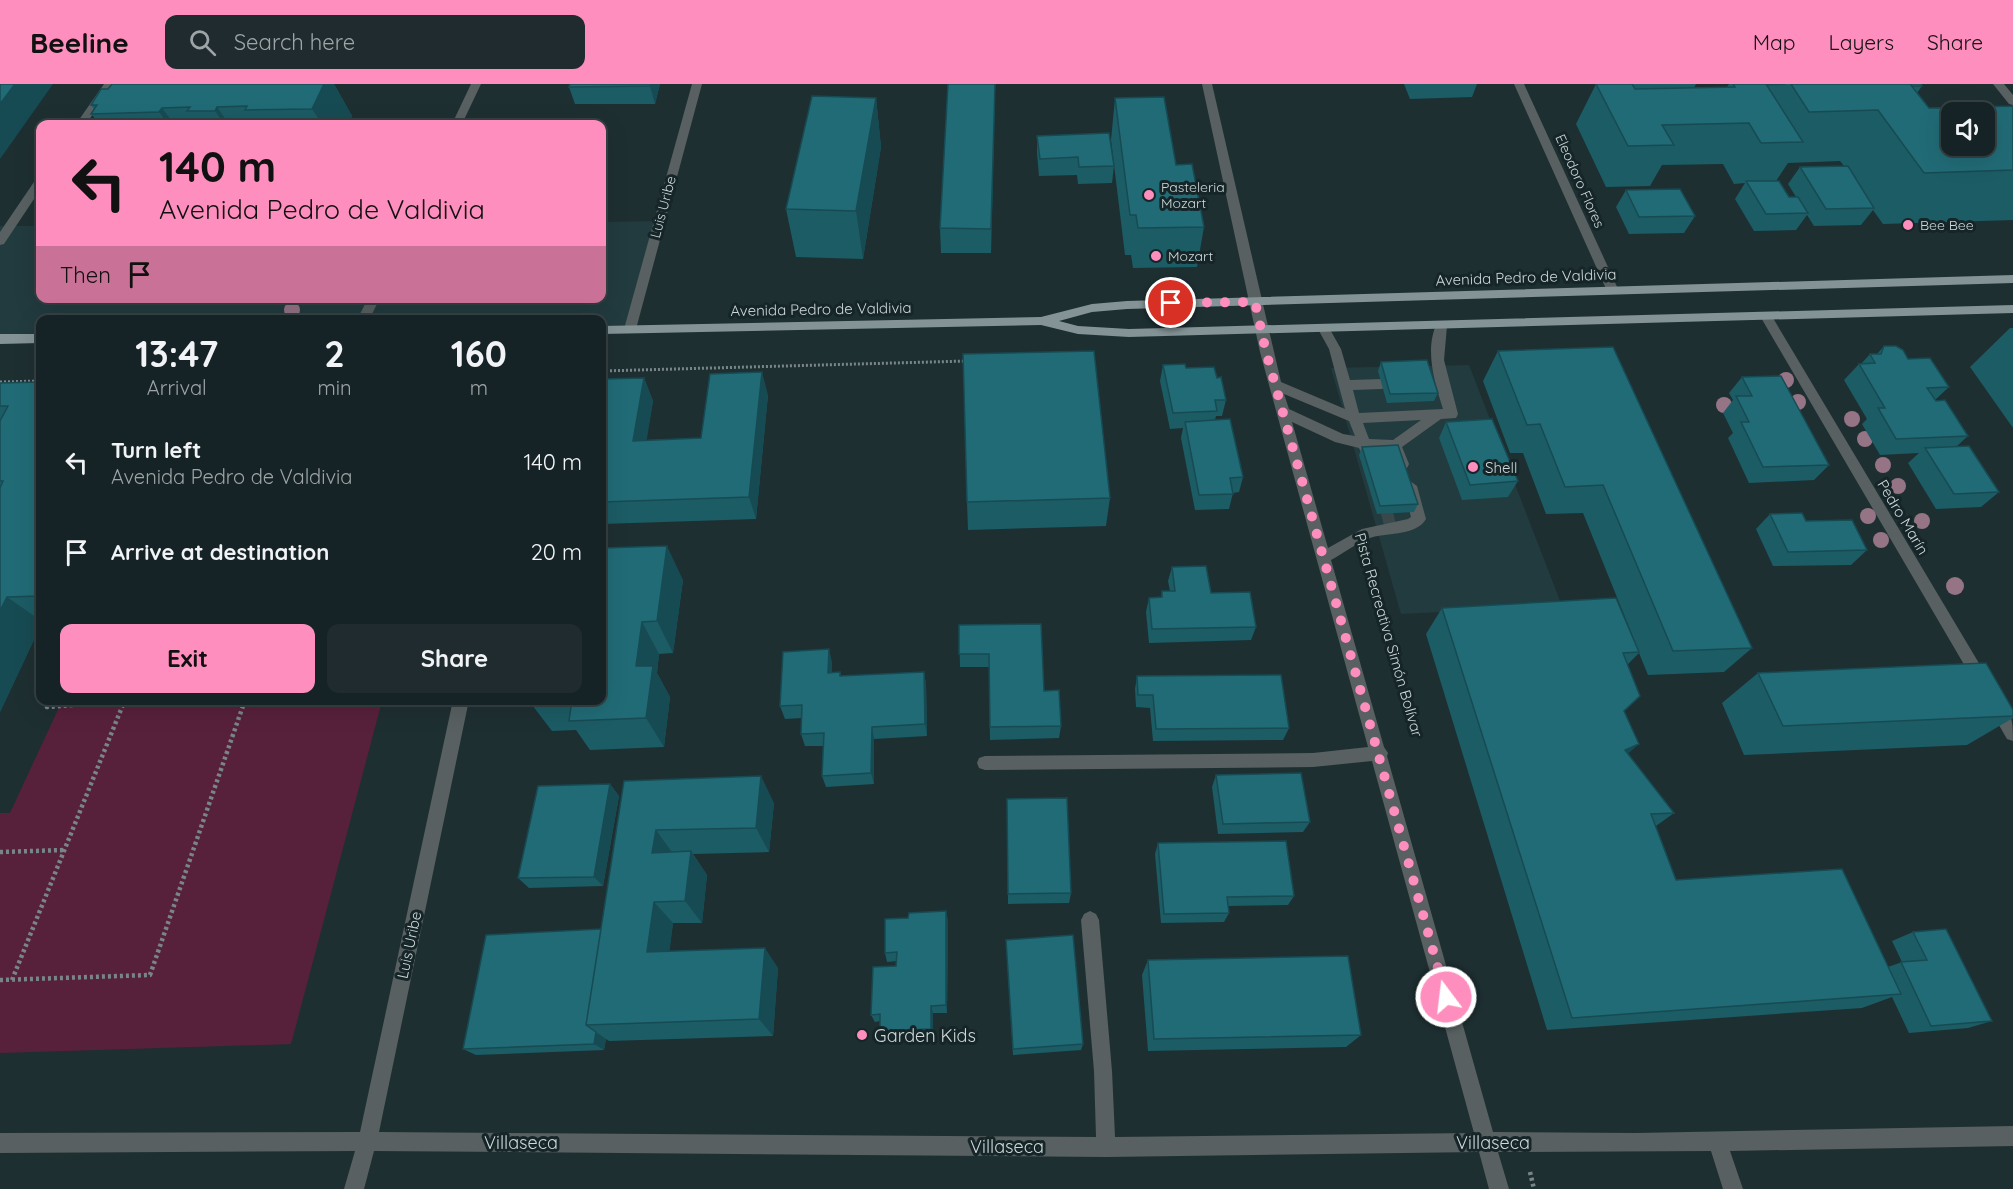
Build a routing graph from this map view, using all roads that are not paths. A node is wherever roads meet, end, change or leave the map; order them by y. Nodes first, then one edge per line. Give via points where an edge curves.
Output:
1 (109, 84) edge
2 (476, 84) edge
3 (697, 84) edge
4 (1207, 84) edge
5 (1519, 84) edge
6 (1998, 84) edge
7 (2013, 102) edge
8 (84, 120) edge
9 (459, 120) edge
10 (36, 188) edge
11 (0, 241) edge
12 (2013, 279) edge
13 (1613, 291) junction
14 (1255, 302) junction
15 (2013, 309) edge
16 (1766, 316) junction
17 (1041, 321) junction
18 (1441, 326) junction
19 (630, 329) junction
20 (1324, 329) junction
21 (606, 330) edge
22 (1262, 330) junction
23 (0, 339) edge
24 (36, 339) edge
25 (1382, 384) edge
26 (1276, 385) junction
27 (1346, 385) junction
28 (1284, 413) junction
29 (1438, 415) junction
30 (1354, 418) junction
31 (1395, 445) junction
32 (1367, 449) junction
33 (1324, 557) junction
34 (460, 705) edge
35 (2013, 734) edge
36 (1380, 753) junction
37 (985, 763) dead end
38 (1090, 920) dead end
39 (2013, 1136) edge
40 (367, 1141) junction
41 (1487, 1142) junction
42 (1718, 1142) junction
43 (0, 1143) edge
44 (1106, 1147) junction
45 (354, 1189) edge
46 (1499, 1189) edge
47 (1733, 1189) edge

1 - 8 street
2 - 9 street
3 - 19 street, Luis Uribe
4 - 14 street
5 - 13 street, Eleodoro Flores
6 - 7 street
10 - 11 street
12 - 13 main road, Avenida Pedro de Valdivia
13 - 14 main road, Avenida Pedro de Valdivia
14 - 17 main road, Avenida Pedro de Valdivia via 1110,306
14 - 22 street
15 - 16 main road, Avenida Pedro de Valdivia
16 - 18 main road, Avenida Pedro de Valdivia
16 - 35 street, Pedro Marín
17 - 19 main road, Avenida Pedro de Valdivia
17 - 22 main road, Avenida Pedro de Valdivia via 1103,333
18 - 20 main road, Avenida Pedro de Valdivia
18 - 29 street via 1435,346 1434,382 1451,414
19 - 21 main road, Avenida Pedro de Valdivia
20 - 22 main road, Avenida Pedro de Valdivia
20 - 27 street
22 - 26 street
23 - 24 main road
25 - 27 street
26 - 28 street
26 - 30 street
27 - 30 street
28 - 32 street
28 - 33 street
29 - 30 street
29 - 31 street
30 - 32 street
31 - 32 street
31 - 33 street via 1419,519 1412,525 1367,533
33 - 36 street
34 - 40 street, Luis Uribe
36 - 37 street via 1313,759
36 - 41 street
38 - 44 street
39 - 42 street, Villaseca
40 - 43 street, Villaseca
40 - 44 street, Villaseca
40 - 45 street, Luis Uribe
41 - 42 street, Villaseca
41 - 44 street, Villaseca
41 - 46 street
42 - 47 street

